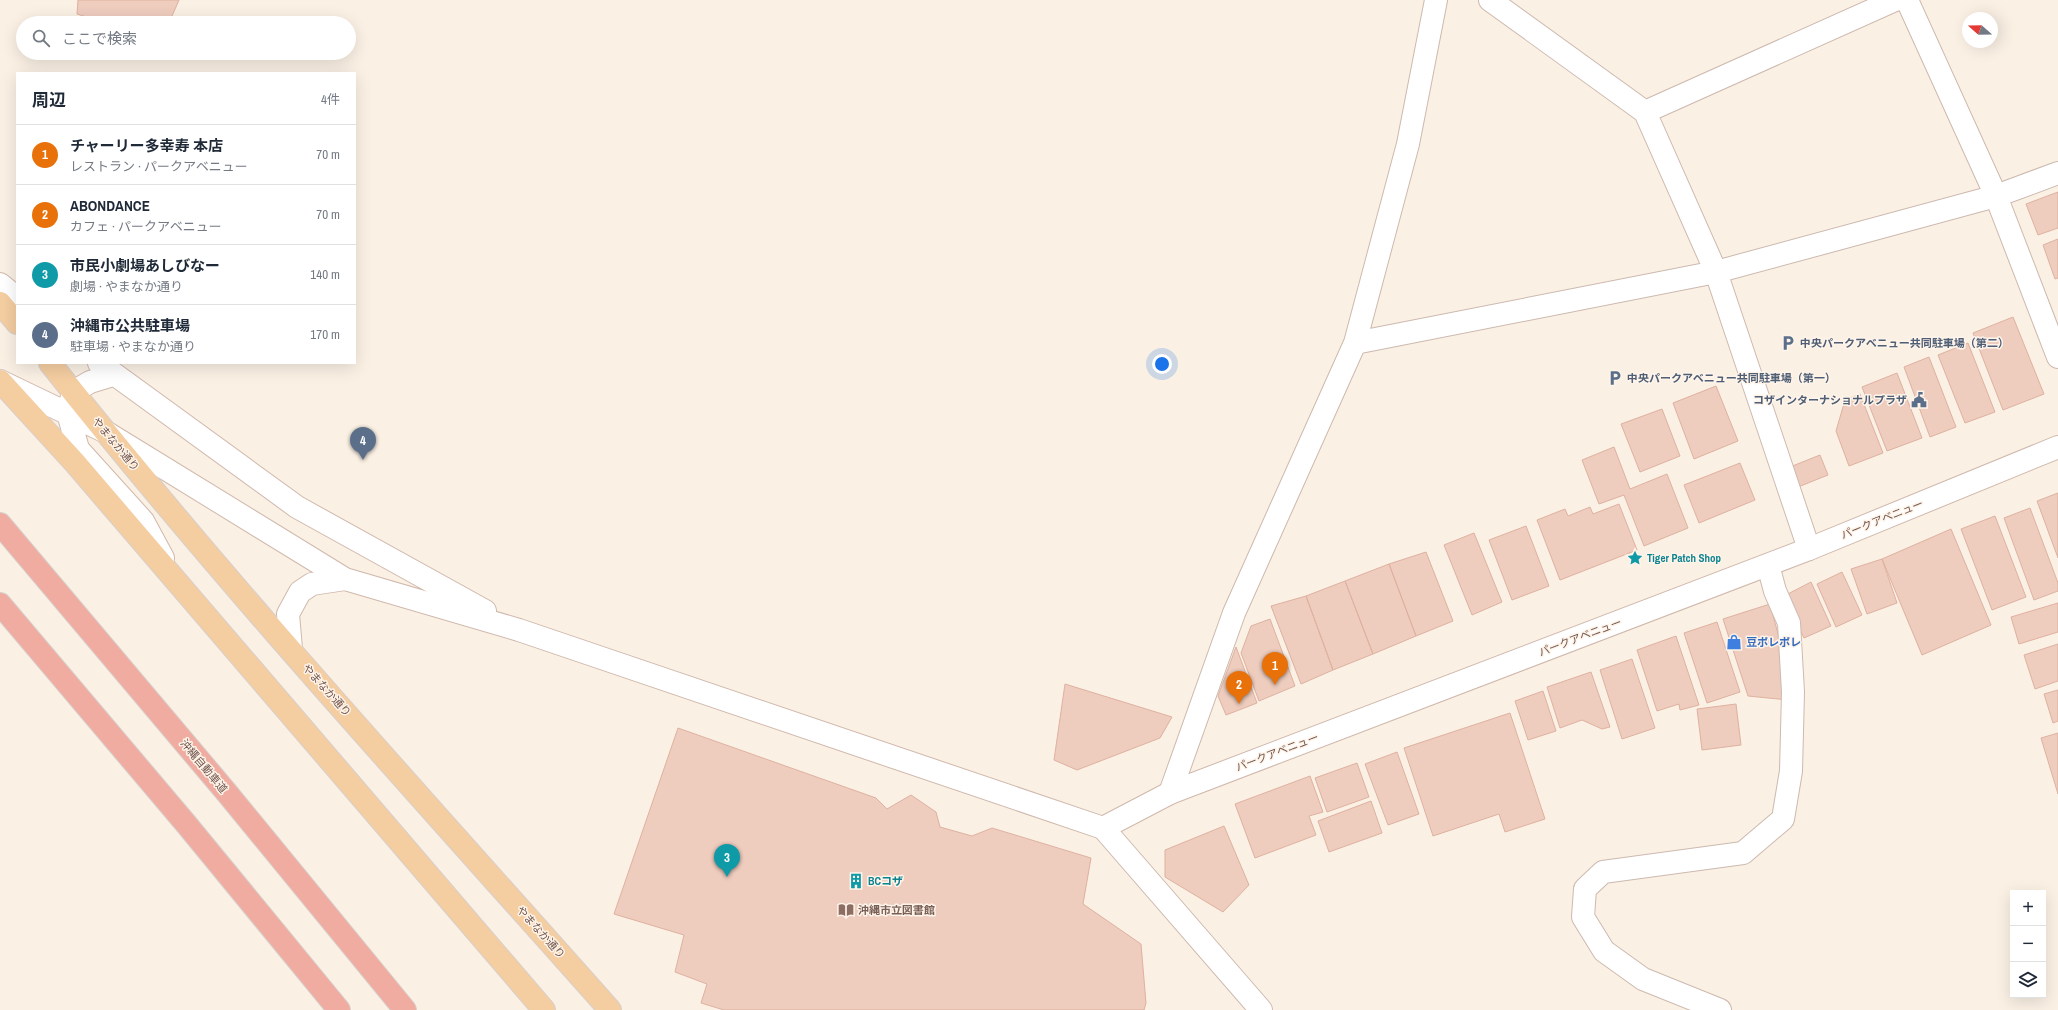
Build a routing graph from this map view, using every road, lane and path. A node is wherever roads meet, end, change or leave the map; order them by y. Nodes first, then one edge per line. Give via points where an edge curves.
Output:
1 (1436, 0) edge
2 (1895, 0) edge
3 (1907, 0) edge
4 (1493, 1) edge
5 (1644, 112) junction
6 (2058, 173) edge
7 (1996, 196) junction
8 (1716, 272) junction
9 (0, 284) edge
10 (16, 297) edge
11 (0, 303) edge
12 (16, 322) edge
13 (1355, 343) junction
14 (2058, 357) edge
15 (51, 364) edge
16 (106, 369) edge
17 (0, 381) edge
18 (73, 392) junction
19 (68, 414) junction
20 (104, 431) junction
21 (2058, 447) edge
22 (0, 524) edge
23 (1809, 549) junction
24 (1768, 565) junction
25 (172, 577) junction
26 (345, 579) junction
27 (0, 604) edge
28 (519, 630) junction
29 (291, 649) junction
30 (1170, 793) junction
31 (1103, 828) junction
32 (1257, 1008) edge
33 (339, 1010) edge
34 (405, 1010) edge
35 (544, 1010) edge
36 (610, 1010) edge
37 (1720, 1010) edge

1 - 13 street via 1408,144
2 - 5 street
3 - 7 street
4 - 5 street
5 - 8 street
6 - 7 street
7 - 8 street
7 - 14 street
8 - 13 street
8 - 23 street
9 - 10 street
11 - 12 main road
13 - 30 street via 1234,613
15 - 18 main road, やまなか通り
16 - 18 street
16 - 28 street via 297,507
17 - 19 street
17 - 25 main road via 75,463
18 - 19 street
18 - 20 main road, やまなか通り
19 - 20 street
19 - 25 street via 78,449 143,521
20 - 26 street
20 - 29 main road, やまなか通り
21 - 23 street, パークアベニュー
22 - 34 highway, 沖縄自動車道 via 227,793
23 - 24 street, パークアベニュー
24 - 30 street, パークアベニュー
24 - 37 street via 1775,591 1789,623 1793,692 1792,771 1783,819 1743,853 1603,872 1585,889 1583,918 1604,951 1643,979
25 - 35 main road
26 - 28 street
26 - 29 street via 312,584 300,592 288,614
27 - 33 highway
28 - 31 street
29 - 36 main road, やまなか通り
30 - 31 street, パークアベニュー
31 - 32 street

